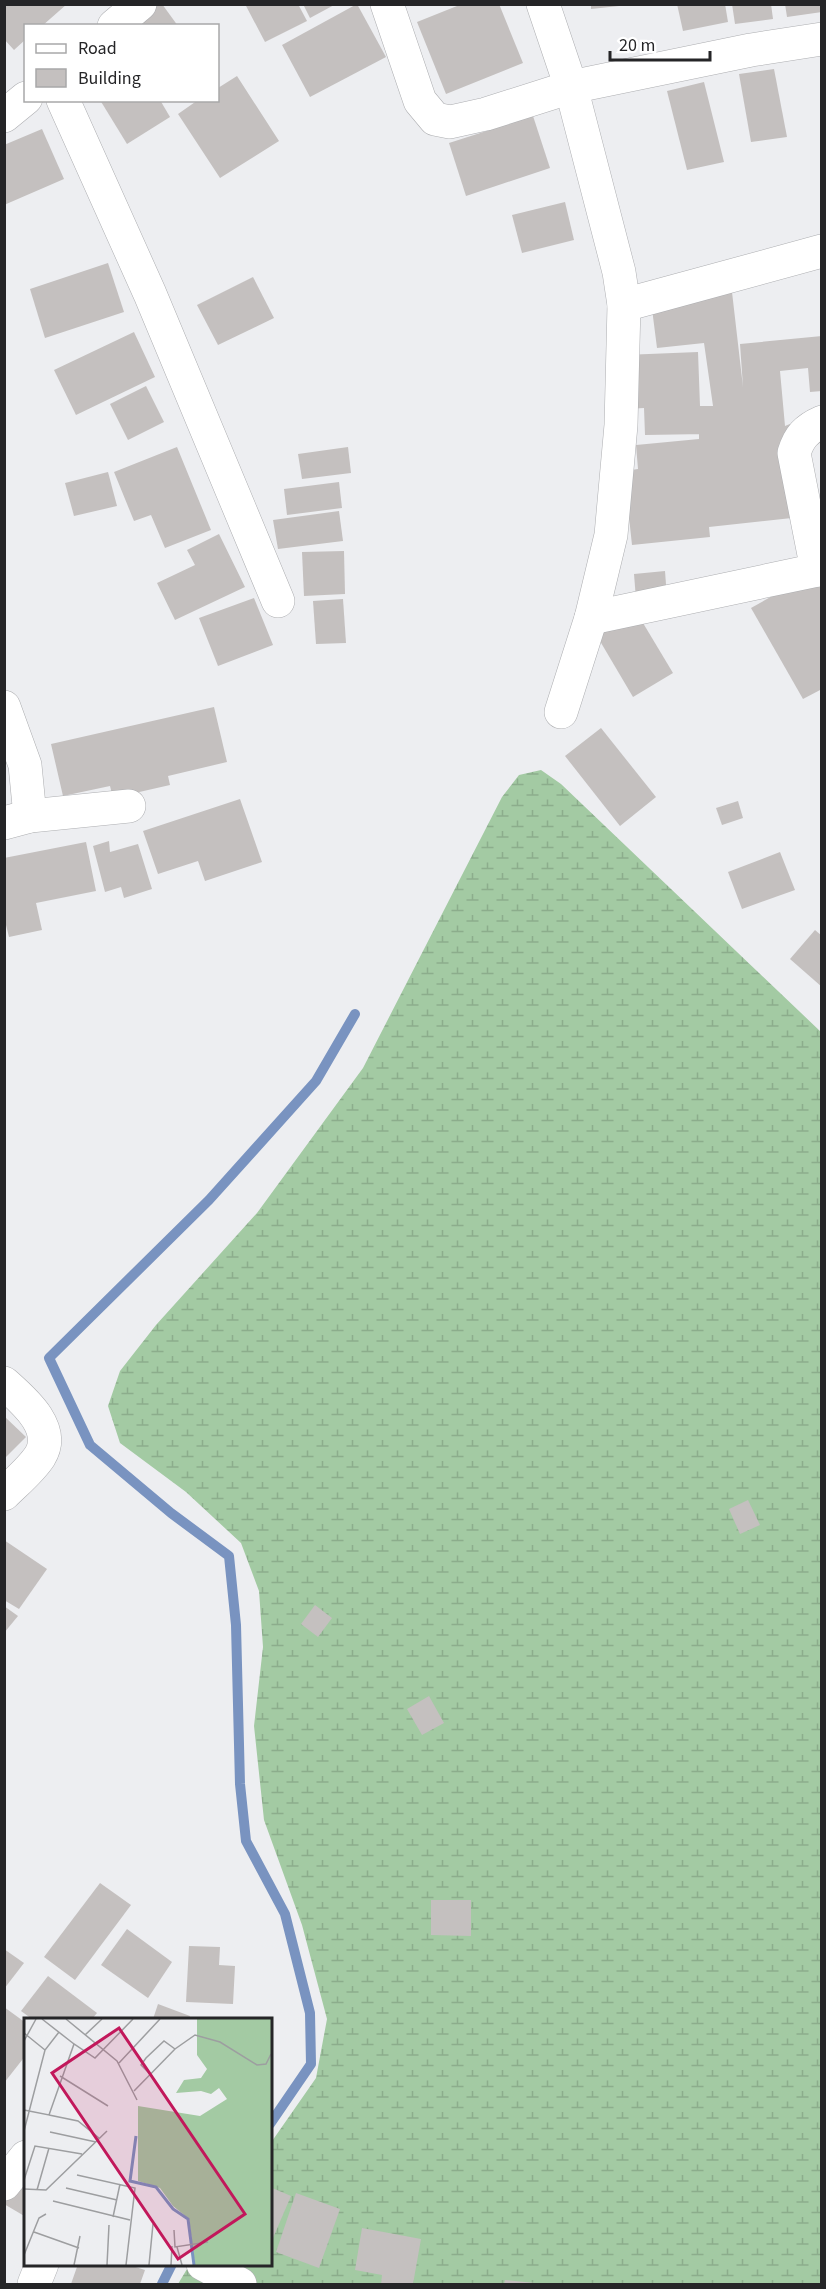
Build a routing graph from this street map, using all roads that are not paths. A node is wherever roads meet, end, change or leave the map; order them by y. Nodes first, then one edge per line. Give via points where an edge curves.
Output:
1 (140, 4) edge
2 (387, 4) edge
3 (543, 4) edge
4 (116, 24) edge
5 (822, 39) edge
6 (571, 87) junction
7 (24, 100) edge
8 (64, 102) edge
9 (4, 116) edge
10 (822, 252) edge
11 (624, 305) junction
12 (822, 422) edge
13 (819, 569) edge
14 (278, 601) dead end
15 (591, 618) junction
16 (4, 707) edge
17 (561, 712) dead end
18 (129, 806) dead end
19 (17, 819) edge
20 (4, 1383) edge
21 (4, 1494) edge
22 (24, 2159) edge
23 (4, 2184) edge
24 (42, 2265) edge
25 (205, 2265) edge
26 (34, 2284) edge
27 (240, 2284) edge

1 - 4 street
2 - 6 street via 420,101 435,119 450,122 486,114
3 - 6 street
5 - 6 street
6 - 11 street
7 - 9 street
8 - 14 street via 150,294
10 - 11 street
11 - 15 street via 621,425 611,535
12 - 13 street via 808,428 794,453
13 - 15 street
15 - 17 street
16 - 19 street via 25,765
18 - 19 street
20 - 21 street via 25,1402 44,1429 45,1442 40,1456
22 - 23 street
24 - 26 street
25 - 27 street

